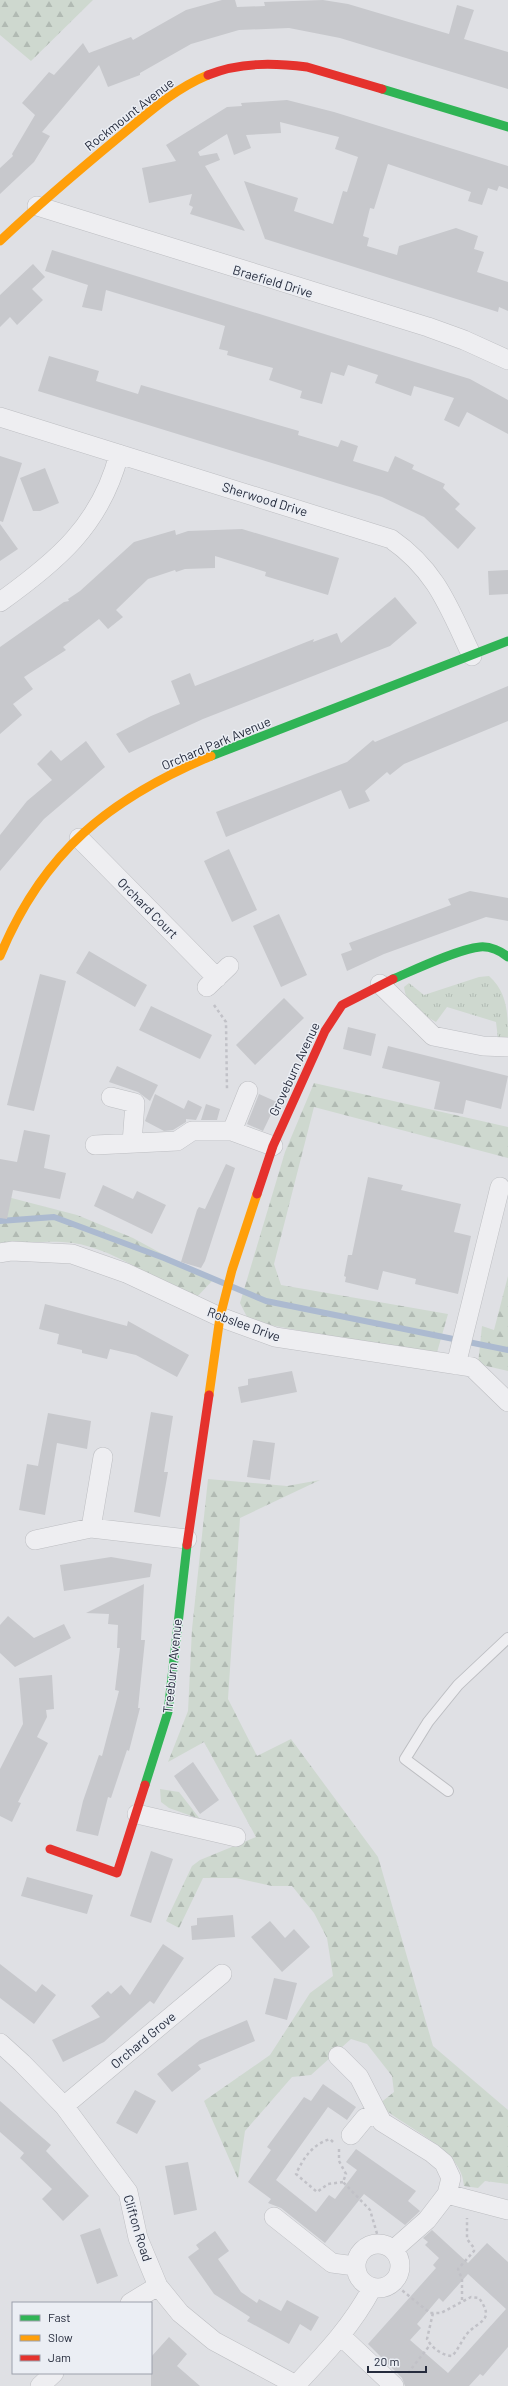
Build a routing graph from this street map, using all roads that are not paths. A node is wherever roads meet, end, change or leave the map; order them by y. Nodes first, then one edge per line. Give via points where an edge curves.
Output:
1 (508, 127) edge
2 (37, 206) junction
3 (0, 241) edge
4 (508, 360) edge
5 (0, 417) edge
6 (119, 454) junction
7 (0, 602) edge
8 (508, 641) edge
9 (472, 656) junction
10 (79, 838) junction
11 (0, 956) edge
12 (508, 957) edge
13 (218, 977) road end
14 (380, 984) junction
15 (508, 1047) edge
16 (111, 1097) dead end
17 (245, 1099) road end
18 (232, 1131) junction
19 (132, 1143) junction
20 (95, 1145) dead end
21 (273, 1146) junction
22 (500, 1187) dead end
23 (0, 1253) edge
24 (220, 1317) junction
25 (456, 1365) junction
26 (508, 1402) edge
27 (103, 1457) dead end
28 (91, 1528) junction
29 (187, 1539) junction
30 (35, 1540) dead end
31 (508, 1638) edge
32 (448, 1791) dead end
33 (137, 1814) junction
34 (236, 1837) dead end
35 (50, 1850) dead end
36 (222, 1974) dead end
37 (0, 2043) edge
38 (338, 2056) dead end
39 (64, 2106) junction
40 (377, 2114) junction
41 (345, 2141) road end
42 (447, 2194) junction
43 (508, 2210) edge
44 (274, 2217) dead end
45 (387, 2247) junction
46 (355, 2266) junction
47 (158, 2286) junction
48 (372, 2288) junction
49 (132, 2302) edge
50 (341, 2336) junction
51 (53, 2374) edge
52 (400, 2381) edge
53 (40, 2386) edge
54 (296, 2386) edge

1 - 2 street, Rockmount Avenue via 307,67 281,63 230,68 210,74 183,88 140,119
2 - 3 street, Rockmount Avenue
2 - 4 street, Braefield Drive via 428,327
5 - 6 street, Sherwood Drive
6 - 7 street via 106,490 77,536 43,571
6 - 9 street, Sherwood Drive via 391,539 411,553 436,582
8 - 9 street, Orchard Park Avenue
9 - 10 street, Orchard Park Avenue via 173,774 110,810
10 - 11 street, Orchard Park Avenue via 55,862 30,897 12,927
10 - 13 street, Orchard Court
12 - 14 street, Groveburn Avenue via 501,951 480,947
14 - 15 street via 433,1036 483,1046
14 - 21 street, Groveburn Avenue via 342,1005 325,1032
16 - 19 street via 135,1104
17 - 18 street
18 - 19 street via 192,1131 177,1141
18 - 21 street
19 - 20 street
21 - 24 street, Groveburn Avenue via 232,1270
22 - 25 street
23 - 24 street, Robslee Drive via 12,1251 72,1254 126,1273
24 - 25 street, Robslee Drive via 275,1337
24 - 29 street, Treeburn Avenue
25 - 26 street, Robslee Drive via 472,1367
27 - 28 street
28 - 29 street
28 - 30 street
29 - 33 street, Treeburn Avenue via 168,1712
31 - 32 lane via 448,1697 428,1722 405,1759
33 - 34 street
33 - 35 street, Treeburn Avenue via 117,1873
36 - 39 street, Orchard Grove
37 - 39 street, Clifton Road
38 - 40 street via 359,2077
39 - 47 street, Clifton Road via 128,2192 138,2238
40 - 41 street via 365,2118
40 - 42 street via 382,2122 444,2163 451,2178
42 - 43 street
42 - 45 street via 427,2220
44 - 46 street via 332,2263
45 - 46 street via 365,2247 360,2252
45 - 48 street via 400,2263 400,2270 393,2283 387,2287
46 - 48 street via 360,2280
47 - 49 street
47 - 54 street, Clifton Road via 180,2314 214,2341
48 - 50 street via 361,2310
50 - 52 street
50 - 54 street
51 - 53 street

